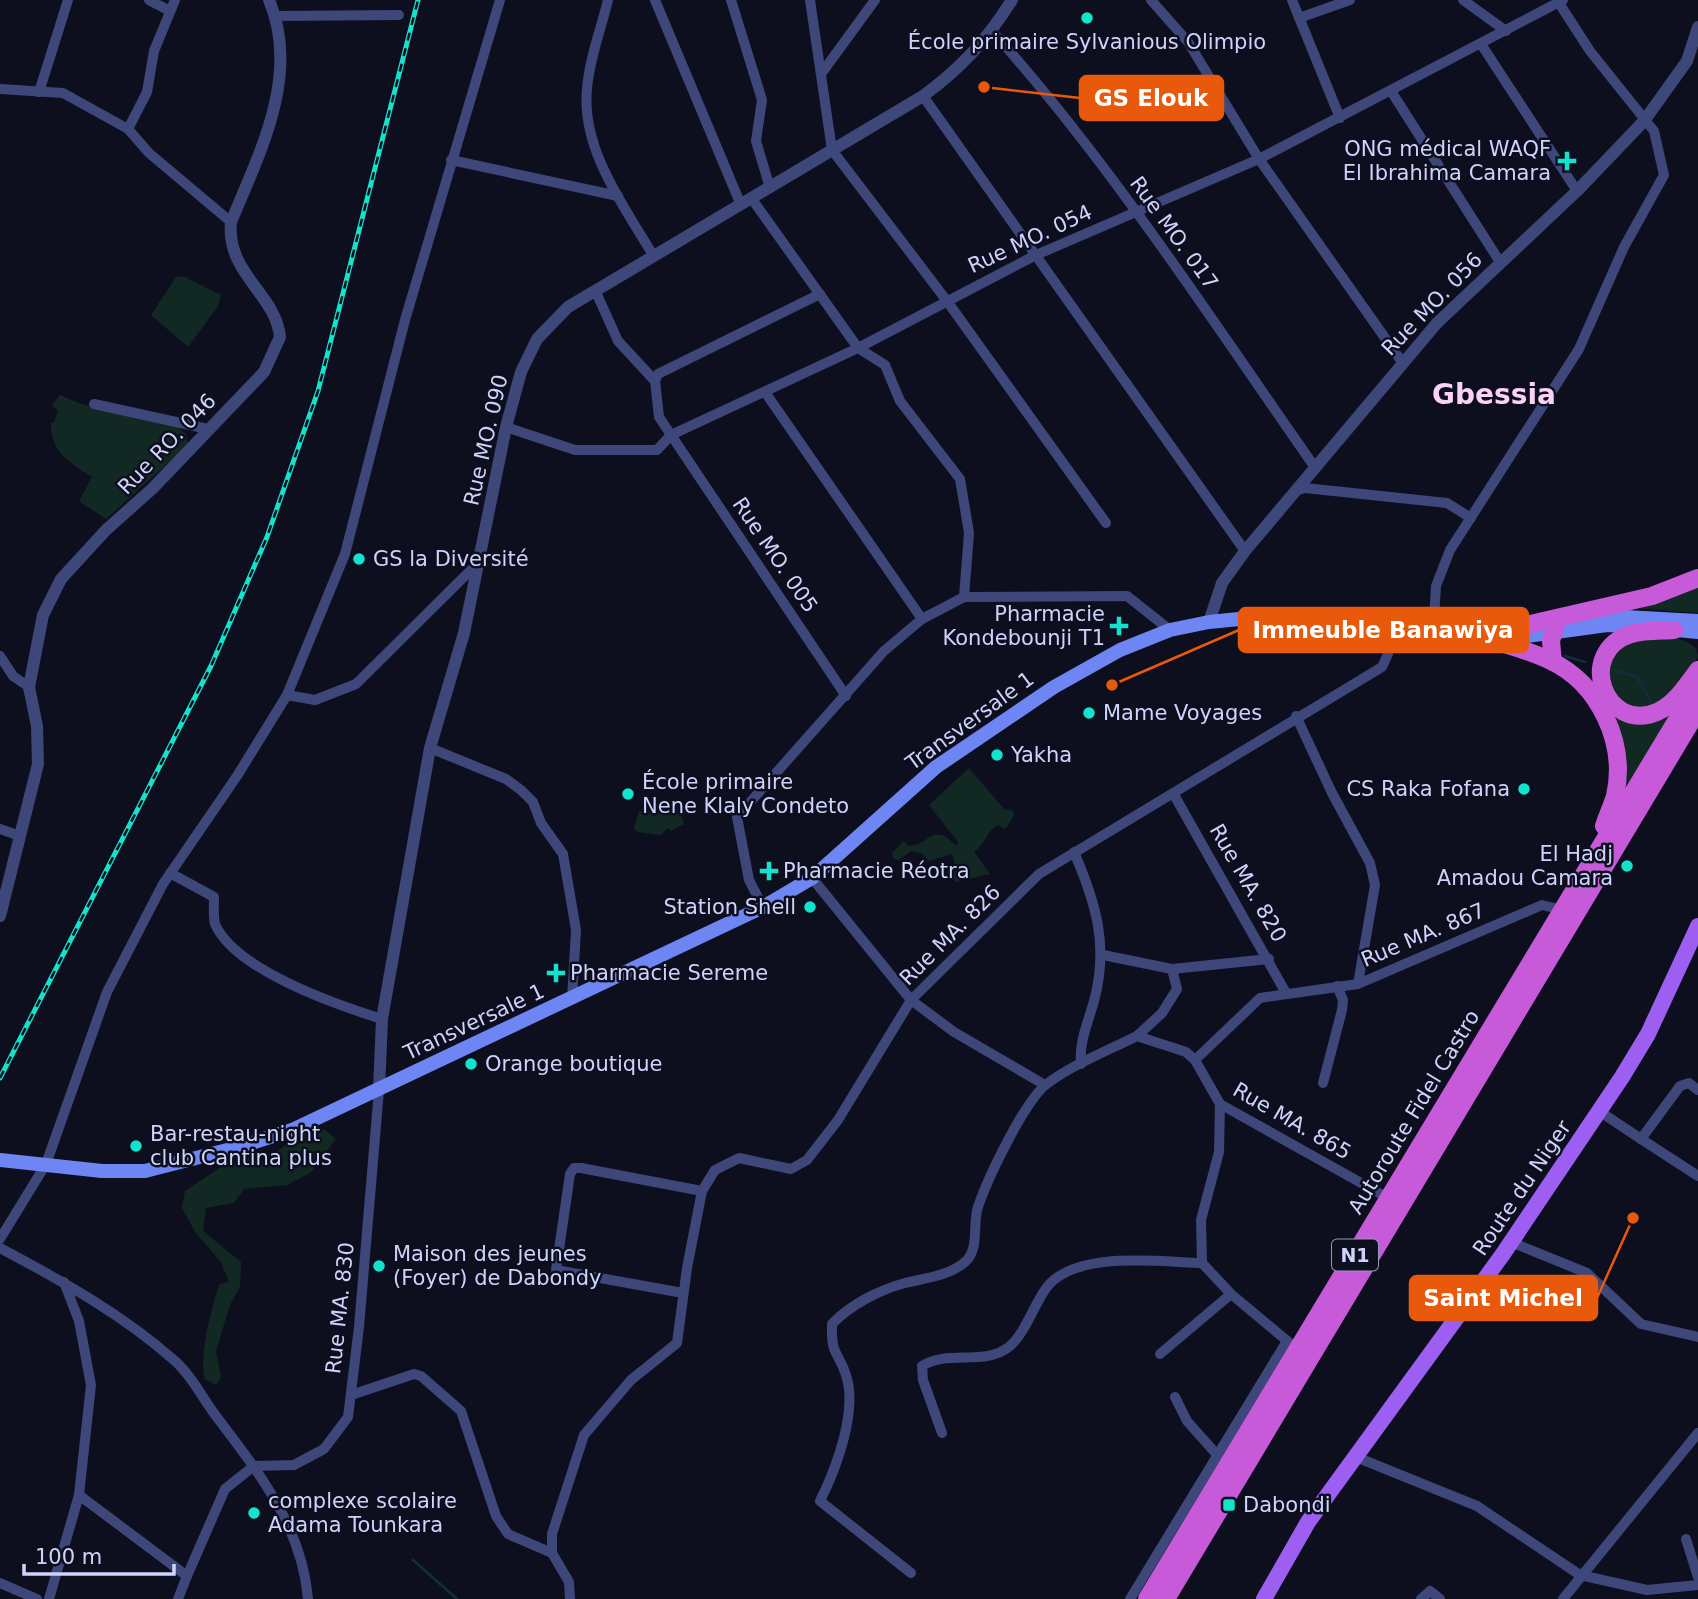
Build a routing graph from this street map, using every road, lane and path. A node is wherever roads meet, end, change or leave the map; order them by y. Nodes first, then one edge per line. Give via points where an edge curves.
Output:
1 (68, 0) edge
2 (149, 0) edge
3 (175, 0) edge
4 (269, 0) edge
5 (500, 0) edge
6 (608, 0) edge
7 (655, 0) edge
8 (731, 0) edge
9 (810, 0) edge
10 (875, 0) edge
11 (1012, 0) edge
12 (1292, 0) edge
13 (1350, 0) edge
14 (1463, 0) edge
15 (1560, 1) edge
16 (1155, 2) edge
17 (170, 11) junction
18 (399, 15) dead end
19 (276, 16) junction
20 (1299, 18) junction
21 (1698, 27) edge
22 (992, 31) junction
23 (1506, 31) junction
24 (1480, 44) junction
25 (821, 74) junction
26 (0, 89) edge
27 (1391, 91) junction
28 (39, 92) junction
29 (923, 96) junction
30 (1340, 118) junction
31 (1644, 121) junction
32 (128, 129) junction
33 (832, 150) junction
34 (1259, 159) junction
35 (451, 160) junction
36 (770, 188) junction
37 (1577, 191) junction
38 (618, 196) junction
39 (747, 202) junction
40 (1136, 211) junction
41 (231, 222) junction
42 (653, 255) junction
43 (1036, 255) junction
44 (1500, 262) junction
45 (595, 290) junction
46 (820, 294) junction
47 (947, 301) junction
48 (858, 348) junction
49 (1402, 362) junction
50 (654, 381) junction
51 (765, 392) junction
52 (94, 404) dead end
53 (506, 427) junction
54 (208, 429) junction
55 (671, 435) junction
56 (1314, 466) junction
57 (1295, 491) junction
58 (1471, 518) junction
59 (1106, 523) dead end
60 (1245, 551) junction
61 (477, 564) junction
62 (1698, 578) edge
63 (964, 597) junction
64 (922, 619) junction
65 (1209, 622) junction
66 (1555, 627) junction
67 (1698, 628) edge
68 (1170, 630) junction
69 (1674, 630) junction
70 (1389, 632) junction
71 (1433, 636) junction
72 (1500, 636) junction
73 (0, 656) edge
74 (1553, 662) junction
75 (1698, 670) edge
76 (1698, 685) edge
77 (29, 687) junction
78 (286, 695) junction
79 (846, 696) junction
80 (1698, 710) edge
81 (1296, 716) junction
82 (430, 748) junction
83 (1173, 793) junction
84 (0, 829) edge
85 (20, 836) junction
86 (1074, 852) junction
87 (1590, 866) junction
88 (170, 873) junction
89 (812, 877) junction
90 (763, 907) junction
91 (1562, 910) junction
92 (0, 916) edge
93 (1698, 926) edge
94 (1103, 955) junction
95 (1269, 959) junction
96 (1172, 968) junction
97 (1358, 984) junction
98 (1337, 986) junction
99 (1286, 993) junction
100 (572, 999) junction
101 (911, 1000) junction
102 (382, 1019) junction
103 (1137, 1036) junction
104 (1195, 1060) junction
105 (1080, 1065) junction
106 (1323, 1083) dead end
107 (1045, 1085) junction
108 (379, 1090) junction
109 (1698, 1090) edge
110 (1220, 1104) junction
111 (1599, 1111) junction
112 (1641, 1139) junction
113 (0, 1160) edge
114 (46, 1164) junction
115 (1698, 1176) edge
116 (702, 1191) junction
117 (1388, 1198) junction
118 (0, 1239) edge
119 (1511, 1242) junction
120 (0, 1248) edge
121 (1202, 1263) junction
122 (64, 1282) junction
123 (683, 1293) junction
124 (1231, 1294) junction
125 (1698, 1337) edge
126 (1293, 1345) junction
127 (1160, 1354) dead end
128 (351, 1395) junction
129 (1175, 1397) dead end
130 (942, 1433) dead end
131 (1698, 1433) edge
132 (1219, 1457) junction
133 (1356, 1458) junction
134 (254, 1466) junction
135 (79, 1495) junction
136 (1686, 1539) dead end
137 (552, 1553) junction
138 (911, 1573) dead end
139 (1580, 1575) junction
140 (187, 1576) junction
141 (1698, 1577) edge
142 (0, 1583) edge
143 (1698, 1585) edge
144 (37, 1599) edge
145 (49, 1599) edge
146 (177, 1599) edge
147 (308, 1599) edge
148 (570, 1599) edge
149 (1130, 1599) edge
150 (1147, 1599) edge
151 (1166, 1599) edge
152 (1264, 1599) edge
153 (1421, 1599) edge
154 (1440, 1599) edge
155 (1563, 1599) edge

1 - 28 street
2 - 17 street
3 - 17 street
4 - 19 street, Rue RO. 046
5 - 35 street
6 - 38 street via 587,89 588,129
7 - 39 street
8 - 36 street via 762,100 756,141
9 - 25 street
10 - 25 street
11 - 22 street, Rue MO. 090
12 - 20 street
13 - 20 street
14 - 23 street
15 - 23 street, Rue MO. 054
15 - 31 street via 1590,51
16 - 34 street via 1188,42
17 - 32 street via 153,51 147,92
18 - 19 street
19 - 41 street, Rue RO. 046 via 278,98
20 - 30 street
21 - 31 street, Rue MO. 056 via 1687,61
22 - 29 street, Rue MO. 090 via 958,70
22 - 40 street, Rue MO. 017 via 1037,80
23 - 24 street, Rue MO. 054
24 - 27 street, Rue MO. 054
24 - 37 street
25 - 33 street
26 - 28 street
27 - 30 street, Rue MO. 054
27 - 44 street
28 - 32 street via 62,93
29 - 33 street, Rue MO. 090
29 - 43 street
30 - 34 street, Rue MO. 054
31 - 37 street, Rue MO. 056
31 - 58 street via 1654,131 1664,176 1624,247 1579,349
32 - 41 street via 149,153
33 - 36 street, Rue MO. 090
33 - 47 street
34 - 40 street, Rue MO. 054
34 - 49 street
35 - 38 street
35 - 78 street via 345,554
36 - 39 street, Rue MO. 090
37 - 44 street, Rue MO. 056
38 - 42 street
39 - 42 street, Rue MO. 090
39 - 46 street
40 - 43 street, Rue MO. 054
40 - 56 street, Rue MO. 017
41 - 54 street, Rue RO. 046 via 233,252 275,318 280,337 264,372
42 - 45 street, Rue MO. 090
43 - 47 street, Rue MO. 054
43 - 60 street
44 - 49 street, Rue MO. 056
45 - 50 street via 618,341
45 - 53 street, Rue MO. 090 via 568,307 537,340 521,372
46 - 48 street
46 - 50 street via 658,373
47 - 48 street, Rue MO. 054
47 - 59 street
48 - 51 street, Rue MO. 054
48 - 63 street via 884,365 900,401 960,479 968,533
49 - 56 street, Rue MO. 056
50 - 55 street, Rue MO. 005 via 659,417
51 - 55 street, Rue MO. 054
51 - 64 street
52 - 54 street
53 - 55 street, Rue MO. 054 via 575,450 657,450
53 - 61 street, Rue MO. 090
54 - 77 street, Rue RO. 046 via 61,579 43,615
55 - 79 street, Rue MO. 005
56 - 57 street, Rue MO. 056
57 - 58 street via 1305,488 1447,503
57 - 60 street, Rue MO. 056
58 - 71 street via 1439,576
60 - 65 street, Rue MO. 056 via 1222,583
61 - 78 street via 356,684 315,700
61 - 82 street, Rue MO. 090 via 464,633
62 - 72 highway via 1652,596
63 - 64 street
63 - 68 street via 1127,596
64 - 79 street via 884,651
65 - 68 main road, Transversale 1
65 - 70 main road, Transversale 1 via 1249,618
66 - 67 main road, Transversale 1 via 1607,616
66 - 69 main road, Transversale 1
66 - 72 main road, Transversale 1
66 - 74 highway
67 - 69 main road, Transversale 1
68 - 89 main road, Transversale 1 via 1120,650 1054,687 936,768
69 - 75 highway via 1633,634 1613,644 1601,670 1610,700 1634,715 1659,711
70 - 71 main road, Transversale 1
70 - 81 street, Rue MA. 826 via 1382,667
71 - 72 main road, Transversale 1
72 - 74 highway
73 - 77 street via 13,676
74 - 87 highway via 1596,700 1614,734 1615,796
76 - 87 highway, Autoroute Fidel Castro / N1
77 - 85 street, Rue RO. 046 via 38,764
78 - 88 street
79 - 90 street via 737,817 749,880
80 - 151 highway, Autoroute Fidel Castro / N1
81 - 83 street, Rue MA. 826
81 - 97 street via 1370,863 1375,885
82 - 100 street via 506,779 534,802 541,823 563,854 576,930
82 - 102 street, Rue MO. 090
83 - 86 street, Rue MA. 826
83 - 95 street, Rue MA. 820
84 - 85 street
85 - 92 street, Rue RO. 046
86 - 94 street via 1092,894
86 - 101 street, Rue MA. 826 via 1039,874
87 - 91 highway, Autoroute Fidel Castro / N1
88 - 102 street via 214,897 215,923 233,946 264,972
88 - 114 street via 107,992
89 - 90 main road, Transversale 1
89 - 101 street
90 - 100 main road, Transversale 1
91 - 97 street, Rue MA. 867 via 1542,905
91 - 117 highway, Autoroute Fidel Castro / N1
93 - 111 main road, Route du Niger via 1648,1034
94 - 96 street
94 - 105 street via 1079,1046
95 - 96 street
95 - 99 street, Rue MA. 820
96 - 103 street via 1177,989 1162,1013
97 - 98 street, Rue MA. 867
98 - 99 street, Rue MA. 867
98 - 106 street via 1342,1010
99 - 104 street, Rue MA. 867 via 1260,998
100 - 108 main road, Transversale 1
101 - 107 street via 954,1032
101 - 116 street, Rue MA. 826 via 838,1120 807,1160 792,1169 739,1158 715,1170
102 - 108 street, Rue MO. 090
103 - 104 street via 1186,1052
103 - 105 street
104 - 110 street, Rue MA. 865
105 - 107 street
107 - 138 street via 988,1178 976,1211 974,1251 966,1261 951,1271 867,1298 832,1324 831,1347 846,1375 848,1392 845,1438 820,1501
108 - 114 main road, Transversale 1 via 292,1130 145,1171
108 - 128 street, Rue MA. 830
109 - 112 street via 1689,1083 1680,1086
110 - 117 street, Rue MA. 865
110 - 121 street via 1219,1152 1201,1220
111 - 112 street
111 - 119 main road, Route du Niger
112 - 115 street
113 - 114 main road, Transversale 1
114 - 118 street
116 - 123 street
116 - 123 street via 581,1168 570,1174 556,1270
117 - 126 highway, Autoroute Fidel Castro / N1
119 - 125 street via 1587,1273 1641,1324
119 - 133 main road, Route du Niger
120 - 122 street
121 - 124 street
121 - 130 street via 1112,1261 1067,1270 1048,1285 1010,1345 990,1356 932,1360 922,1366
122 - 134 street via 110,1310 177,1363
122 - 135 street via 79,1321 91,1385
123 - 137 street via 677,1343 631,1380 584,1435 552,1534
124 - 126 street
124 - 127 street
126 - 132 street
126 - 150 highway, Autoroute Fidel Castro / N1
128 - 134 street, Rue MA. 830 via 348,1417 324,1449 294,1465
128 - 137 street via 414,1374 421,1376 461,1411 496,1516 508,1534
129 - 132 street via 1187,1421
131 - 139 street
132 - 149 street
133 - 139 street via 1477,1506
133 - 152 main road, Route du Niger via 1298,1538
134 - 140 street via 225,1489
134 - 147 street via 288,1519 301,1553
135 - 140 street
135 - 145 street
136 - 141 street
137 - 148 street via 569,1582
139 - 143 street via 1647,1590
139 - 155 street
140 - 146 street
142 - 144 street
153 - 154 street via 1430,1591

